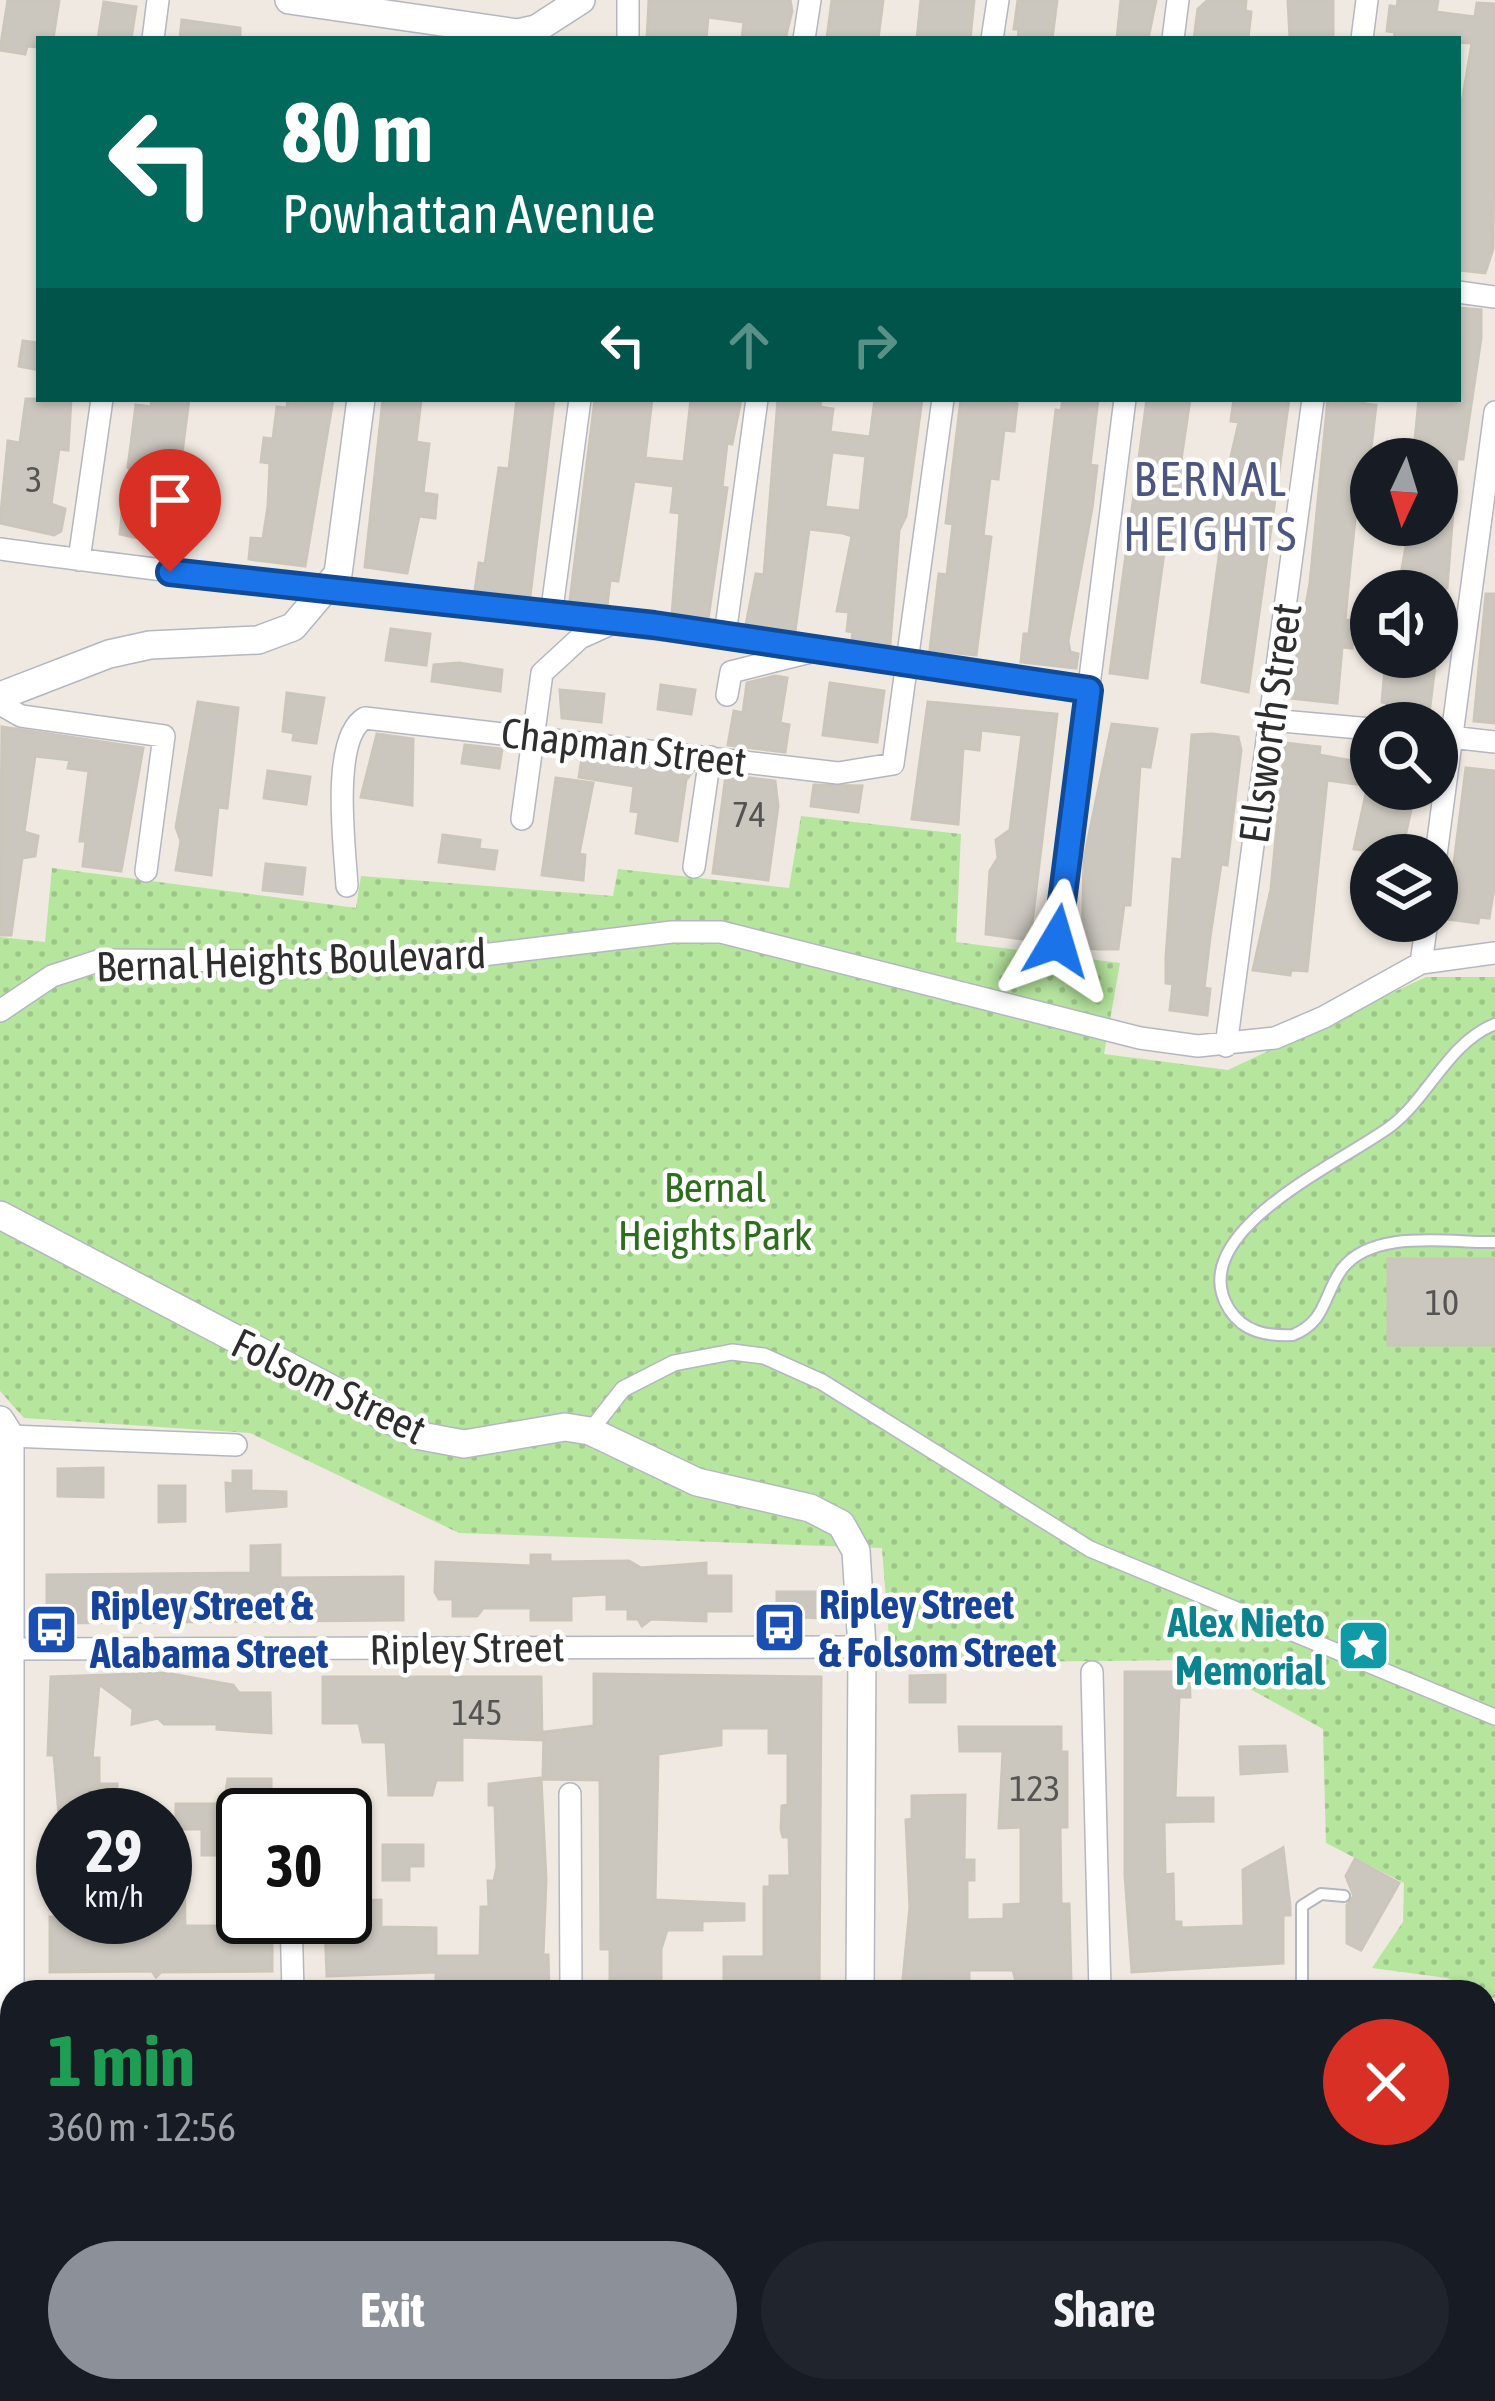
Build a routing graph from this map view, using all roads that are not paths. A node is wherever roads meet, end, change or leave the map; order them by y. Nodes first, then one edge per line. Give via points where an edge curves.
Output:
1 (158, 0) edge
2 (289, 0) edge
3 (581, 0) edge
4 (628, 0) edge
5 (809, 0) edge
6 (998, 0) edge
7 (1178, 0) edge
8 (1367, 0) edge
9 (410, 19) edge
10 (153, 36) edge
11 (628, 36) edge
12 (804, 36) edge
13 (992, 36) edge
14 (1173, 36) edge
15 (1362, 36) edge
16 (1461, 292) edge
17 (1495, 297) edge
18 (102, 402) edge
19 (361, 402) edge
20 (580, 402) edge
21 (757, 402) edge
22 (943, 402) edge
23 (1125, 402) edge
24 (1313, 402) edge
25 (1495, 412) edge
26 (0, 549) edge
27 (79, 560) junction
28 (326, 590) junction
29 (551, 616) junction
30 (619, 621) junction
31 (725, 635) junction
32 (826, 648) junction
33 (907, 659) junction
34 (1089, 690) junction
35 (727, 694) dead end
36 (0, 700) edge
37 (1449, 702) edge
38 (1270, 720) junction
39 (1350, 727) edge
40 (531, 736) junction
41 (1458, 738) edge
42 (1495, 742) edge
43 (710, 757) junction
44 (522, 819) dead end
45 (694, 866) dead end
46 (146, 871) dead end
47 (347, 886) dead end
48 (1057, 941) dead end
49 (1424, 942) edge
50 (1495, 953) edge
51 (1421, 963) junction
52 (0, 1011) edge
53 (1495, 1024) edge
54 (1226, 1046) junction
55 (0, 1215) edge
56 (1495, 1242) edge
57 (5, 1428) edge
58 (590, 1431) junction
59 (236, 1445) dead end
60 (862, 1647) junction
61 (5, 1649) edge
62 (1092, 1672) dead end
63 (1495, 1717) edge
64 (570, 1794) dead end
65 (5, 1868) edge
66 (1344, 1896) dead end
67 (292, 1944) edge
68 (10, 1980) edge
69 (293, 1980) edge
70 (571, 1980) edge
71 (860, 1980) edge
72 (1100, 1980) edge
73 (1302, 1980) edge

1 - 10 street
2 - 9 street
3 - 9 street via 527,32
4 - 11 street
5 - 12 street
6 - 13 street
7 - 14 street
8 - 15 street
16 - 17 street
18 - 27 street
19 - 28 street via 338,574
20 - 29 street
21 - 31 street
22 - 33 street
23 - 34 street
24 - 38 street, Ellsworth Street
25 - 37 street
26 - 27 street
27 - 28 street
28 - 29 street
28 - 36 street via 278,636 109,654
29 - 30 street
30 - 31 street
30 - 40 street via 548,663
31 - 32 street
32 - 33 street
32 - 35 street via 731,672
33 - 34 street
33 - 43 street, Chapman Street via 892,764 838,772
34 - 48 street
36 - 46 street via 21,716 164,736
38 - 39 street
38 - 54 street, Ellsworth Street
40 - 43 street, Chapman Street
40 - 44 street
40 - 47 street, Chapman Street via 378,718 356,723 341,799
41 - 42 street
43 - 45 street
49 - 51 street
50 - 51 street, Bernal Heights Boulevard
51 - 54 street, Bernal Heights Boulevard via 1301,1029
52 - 54 street, Bernal Heights Boulevard via 52,976 101,961 424,962 696,931 771,941 1140,1038
53 - 56 lane via 1468,1040 1393,1125 1294,1186 1250,1225 1224,1259 1222,1296 1246,1327 1294,1335 1319,1318 1342,1269 1378,1244
55 - 58 street, Folsom Street via 421,1436 464,1444 566,1426
57 - 59 street
57 - 61 street
58 - 60 street, Folsom Street via 697,1482 810,1508 841,1524 856,1551
58 - 63 street via 623,1389 674,1363 733,1352 764,1356 821,1382 1090,1549
60 - 61 street, Ripley Street
60 - 71 street, Folsom Street
61 - 65 street
62 - 72 street
64 - 70 street
65 - 68 street
66 - 73 lane via 1321,1894 1302,1906
67 - 69 street

